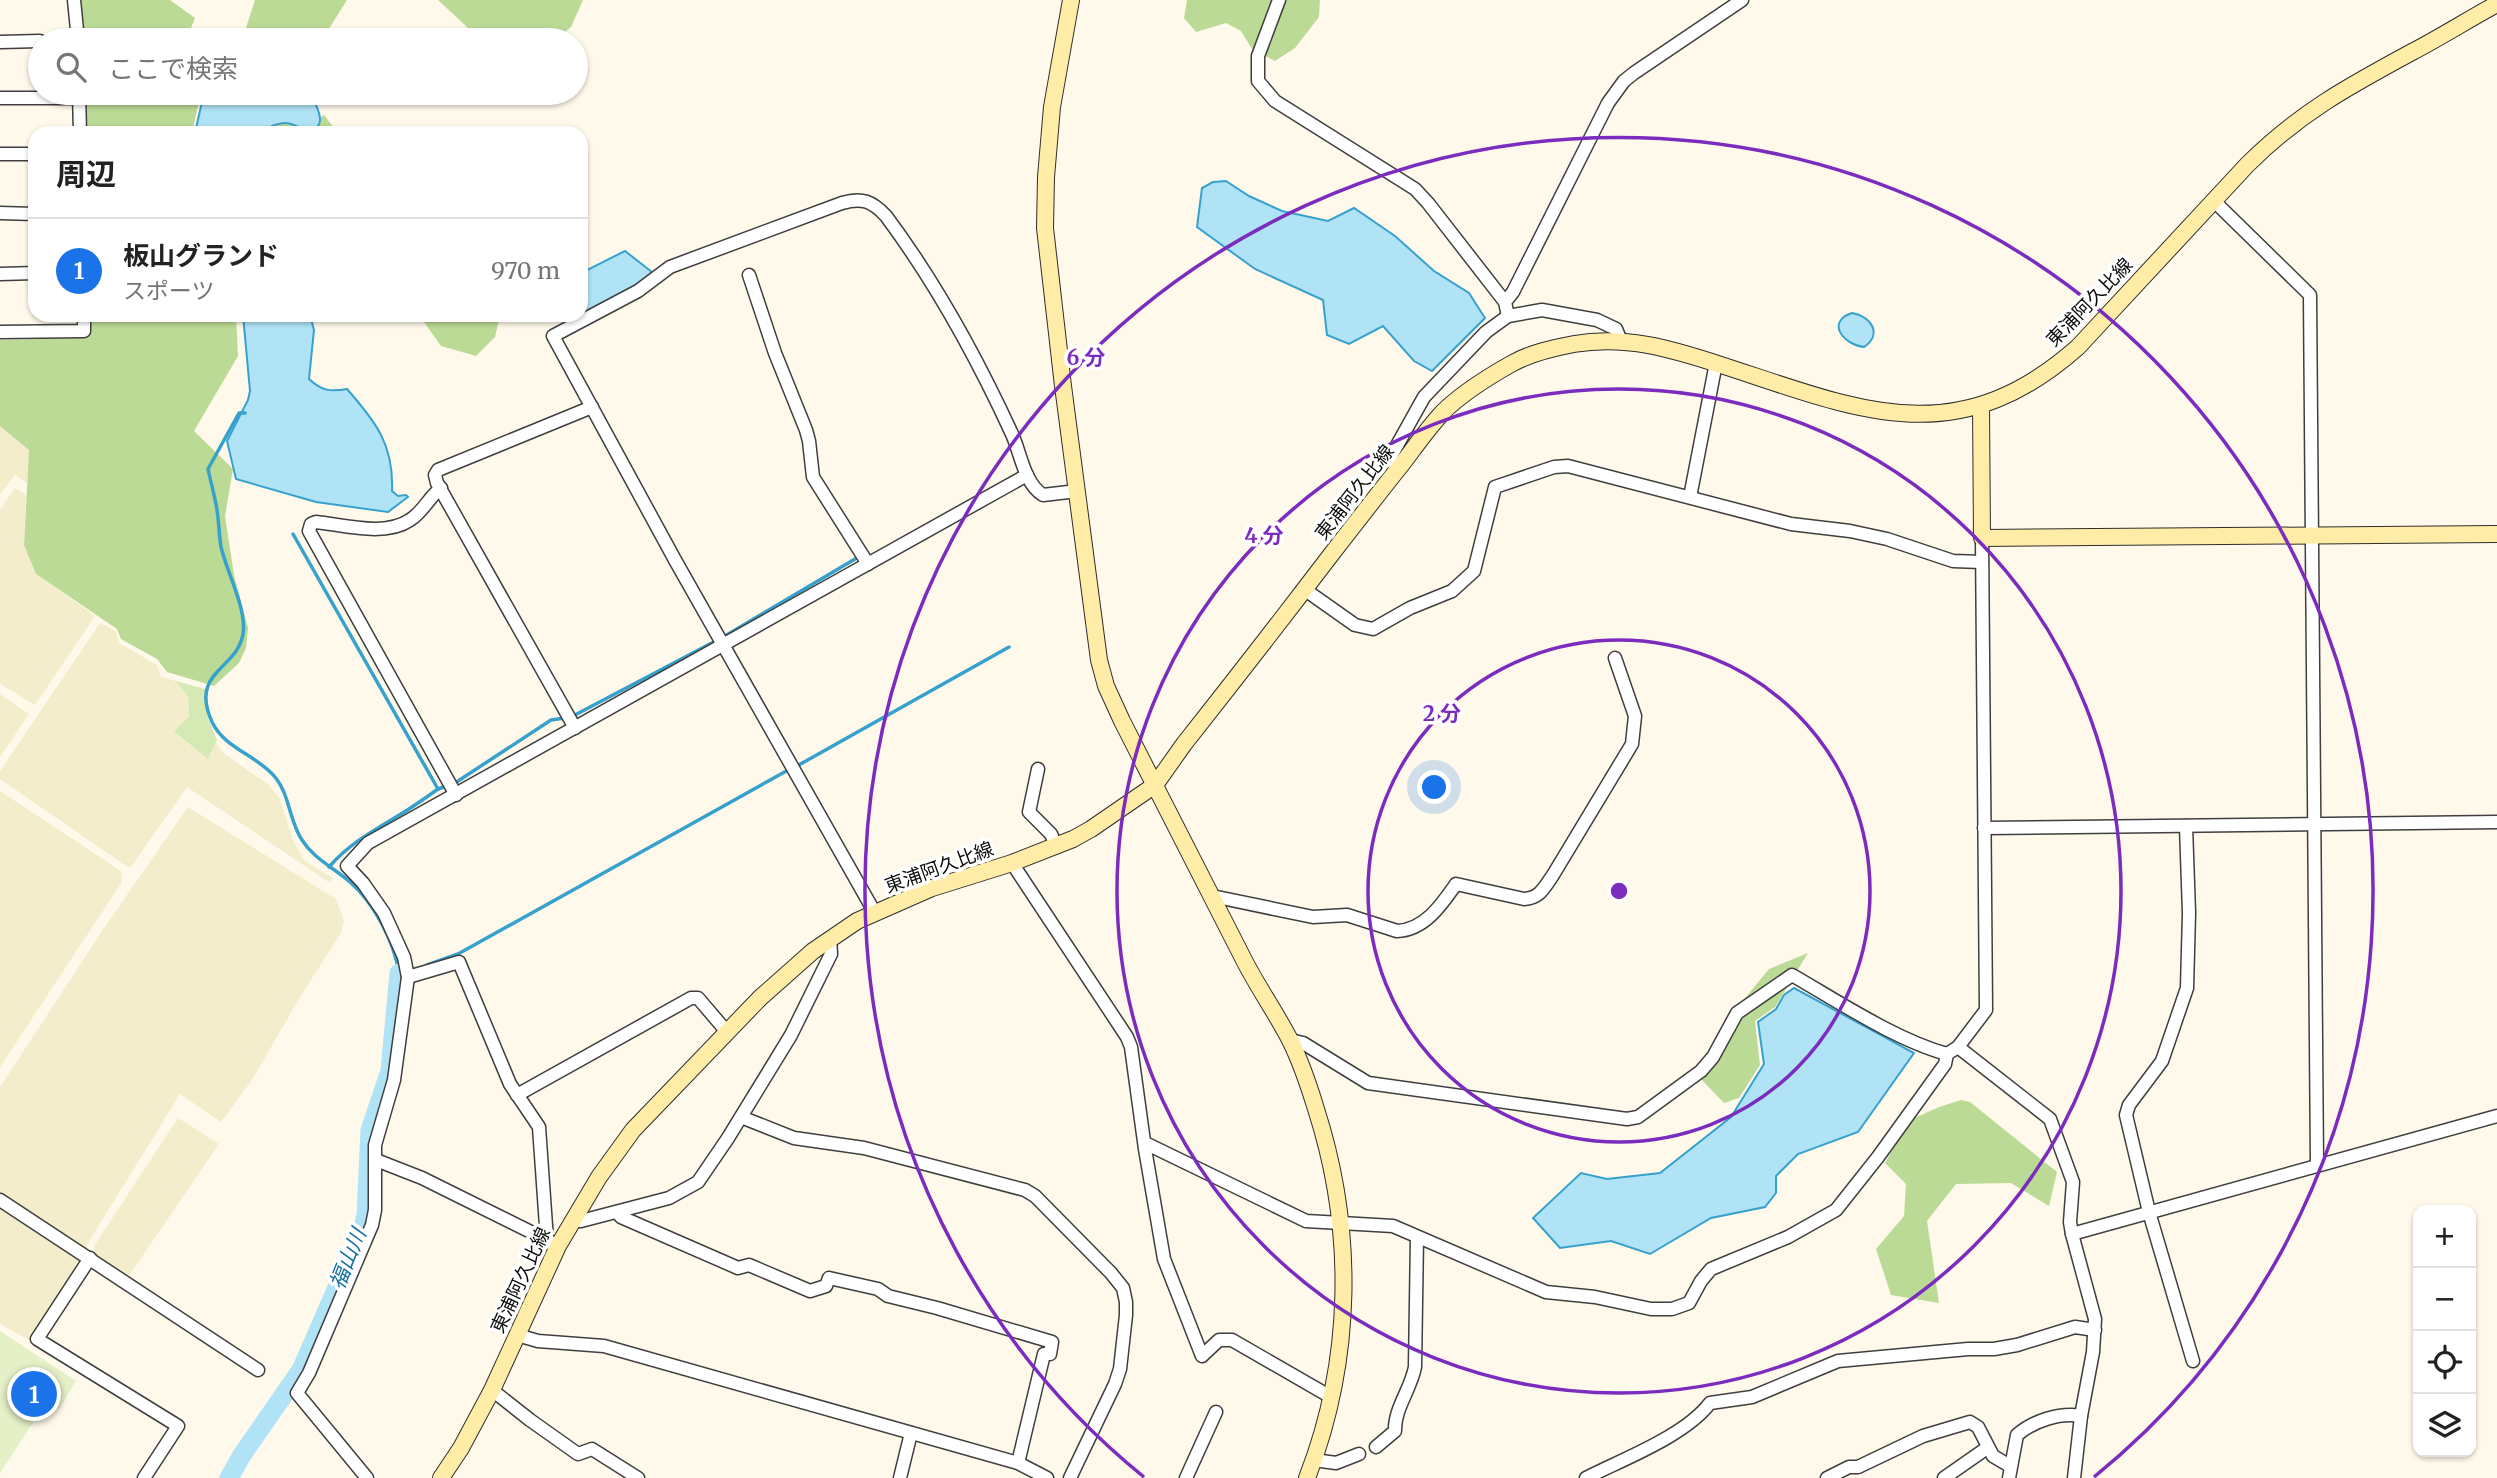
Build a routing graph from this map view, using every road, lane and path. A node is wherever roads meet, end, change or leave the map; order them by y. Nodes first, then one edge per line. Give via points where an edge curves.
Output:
1 (74, 0) edge
2 (1071, 0) edge
3 (1279, 0) edge
4 (1742, 0) edge
5 (2497, 4) edge
6 (77, 28) edge
7 (28, 41) edge
8 (0, 42) edge
9 (28, 97) edge
10 (0, 98) edge
11 (79, 105) edge
12 (80, 126) edge
13 (0, 154) edge
14 (28, 154) edge
15 (2214, 201) junction
16 (0, 213) edge
17 (28, 214) edge
18 (28, 273) edge
19 (0, 274) edge
20 (749, 275) dead end
21 (1505, 302) junction
22 (1508, 316) junction
23 (588, 318) edge
24 (84, 322) edge
25 (580, 322) edge
26 (0, 332) edge
27 (1621, 341) junction
28 (1716, 363) junction
29 (1980, 405) junction
30 (592, 407) junction
31 (1398, 468) junction
32 (1027, 475) junction
33 (441, 488) junction
34 (1077, 491) junction
35 (1690, 497) junction
36 (2497, 534) edge
37 (2311, 536) junction
38 (1982, 538) junction
39 (1982, 562) junction
40 (868, 564) junction
41 (1304, 589) junction
42 (724, 645) junction
43 (1615, 658) dead end
44 (575, 728) junction
45 (1038, 769) dead end
46 (1156, 785) junction
47 (456, 795) junction
48 (2497, 822) edge
49 (2314, 824) junction
50 (2186, 825) junction
51 (1984, 828) junction
52 (1056, 846) junction
53 (1012, 863) junction
54 (1213, 896) junction
55 (875, 913) junction
56 (830, 938) junction
57 (408, 977) junction
58 (727, 1032) junction
59 (1290, 1040) junction
60 (1952, 1050) junction
61 (517, 1095) junction
62 (2497, 1116) edge
63 (741, 1117) junction
64 (1145, 1143) junction
65 (376, 1160) junction
66 (2317, 1166) junction
67 (0, 1200) edge
68 (617, 1212) junction
69 (2149, 1212) junction
70 (573, 1220) junction
71 (1340, 1222) junction
72 (2072, 1234) junction
73 (1417, 1237) junction
74 (553, 1243) junction
75 (90, 1258) junction
76 (2095, 1330) junction
77 (517, 1335) junction
78 (2193, 1361) dead end
79 (258, 1370) dead end
80 (492, 1390) junction
81 (1331, 1397) junction
82 (1216, 1412) dead end
83 (2081, 1416) junction
84 (911, 1433) junction
85 (1376, 1447) dead end
86 (1987, 1448) junction
87 (1359, 1454) dead end
88 (1314, 1460) junction
89 (1018, 1464) junction
90 (2010, 1472) edge
91 (144, 1478) edge
92 (367, 1478) edge
93 (441, 1478) edge
94 (639, 1478) edge
95 (901, 1478) edge
96 (1047, 1478) edge
97 (1070, 1478) edge
98 (1186, 1478) edge
99 (1307, 1478) edge
100 (1586, 1478) edge
101 (1827, 1478) edge
102 (1944, 1478) edge
103 (2074, 1478) edge

1 - 6 street
2 - 34 main road via 1051,116 1045,228
3 - 21 street via 1258,56 1258,81 1275,101 1415,190
4 - 21 street via 1623,81
5 - 15 main road, 東浦阿久比線 via 2302,116 2271,141
7 - 8 street
9 - 10 street
11 - 12 street
13 - 14 street
15 - 29 main road, 東浦阿久比線 via 2078,347 2034,381
15 - 37 street via 2310,295
16 - 17 street
18 - 19 street
20 - 40 street via 806,430 813,477
21 - 22 street
22 - 27 street via 1542,310 1597,320 1616,330
22 - 31 street via 1486,332 1424,397 1390,458
23 - 32 street via 638,292 670,267 856,199 866,200 886,216 946,305 1013,437
24 - 26 street via 84,331
25 - 30 street via 553,336
27 - 28 main road, 東浦阿久比線 via 1663,347
27 - 31 main road, 東浦阿久比線 via 1562,346 1512,363 1444,412
28 - 29 main road, 東浦阿久比線 via 1885,413 1933,414
28 - 35 street
29 - 38 main road
30 - 33 street via 438,470 435,475
30 - 42 street
31 - 41 main road, 東浦阿久比線
32 - 34 street via 1043,495
32 - 40 street
33 - 44 street
33 - 47 street via 399,526 316,522 309,531
34 - 46 main road via 1106,687
35 - 39 street via 1791,524 1887,539 1953,561
35 - 41 street via 1568,466 1554,467 1495,487 1474,571 1452,591 1381,626 1355,625
36 - 37 main road
37 - 38 main road
37 - 49 street
38 - 39 street
39 - 51 street
40 - 42 street
41 - 46 main road, 東浦阿久比線
42 - 44 street
42 - 55 street
43 - 54 street via 1635,716 1632,744 1535,897 1524,899 1456,884 1433,914 1397,931 1347,915 1313,917
44 - 47 street
45 - 52 street via 1029,812 1051,834
46 - 52 main road, 東浦阿久比線 via 1091,829
46 - 54 main road
47 - 57 street via 368,844 347,866 384,913 401,948
48 - 49 street
49 - 50 street
49 - 66 street
50 - 51 street
50 - 69 street via 2187,988 2162,1062 2127,1109
51 - 60 street via 1986,1010
52 - 53 main road, 東浦阿久比線
53 - 55 main road, 東浦阿久比線 via 932,888
53 - 64 street via 1128,1037
54 - 59 main road
55 - 56 main road, 東浦阿久比線
56 - 58 main road, 東浦阿久比線 via 785,974
56 - 63 street via 831,954 777,1061
57 - 61 street via 458,962
57 - 65 street via 394,1080 378,1131
58 - 61 street via 698,998 691,998
58 - 70 main road, 東浦阿久比線 via 633,1130
59 - 60 street via 1303,1043 1368,1083 1627,1119 1638,1117 1701,1071 1737,1013 1793,975 1928,1049
59 - 71 main road via 1331,1161
60 - 72 street via 2050,1119 2073,1182
60 - 73 street via 1836,1210 1788,1237 1711,1269 1682,1307 1636,1308 1595,1297 1546,1292
61 - 74 street via 539,1127
62 - 66 street
63 - 68 street via 690,1188
63 - 97 street via 794,1138 864,1148 1025,1190 1111,1273 1126,1302 1120,1369
64 - 71 street via 1306,1221
64 - 81 street via 1164,1259 1202,1356 1219,1340 1232,1340
65 - 74 street
65 - 92 street via 372,1226 297,1393
66 - 69 street
67 - 75 street
68 - 70 street
68 - 89 street via 738,1268 749,1265 810,1291 826,1286 829,1278 1052,1342 1050,1354 1044,1354
69 - 72 street
69 - 78 street
70 - 74 main road, 東浦阿久比線
71 - 73 street via 1393,1226
71 - 81 main road via 1345,1295
72 - 76 street
73 - 85 street via 1413,1380 1395,1419 1395,1431
74 - 77 main road, 東浦阿久比線
75 - 79 street
75 - 91 street via 37,1339 178,1426
76 - 83 street
76 - 100 street via 2075,1327 1994,1349 1838,1361 1752,1397 1710,1403 1699,1418 1673,1434
77 - 80 main road, 東浦阿久比線
77 - 84 street via 604,1346
80 - 93 main road, 東浦阿久比線
80 - 94 street via 578,1454 592,1449
81 - 88 main road
82 - 98 street
83 - 90 street via 2038,1421 2020,1432
83 - 103 street
84 - 89 street
84 - 95 street
86 - 90 street
86 - 101 street via 1978,1427 1970,1422 1923,1436
86 - 102 street
87 - 88 street via 1336,1463
88 - 99 main road
89 - 96 street

